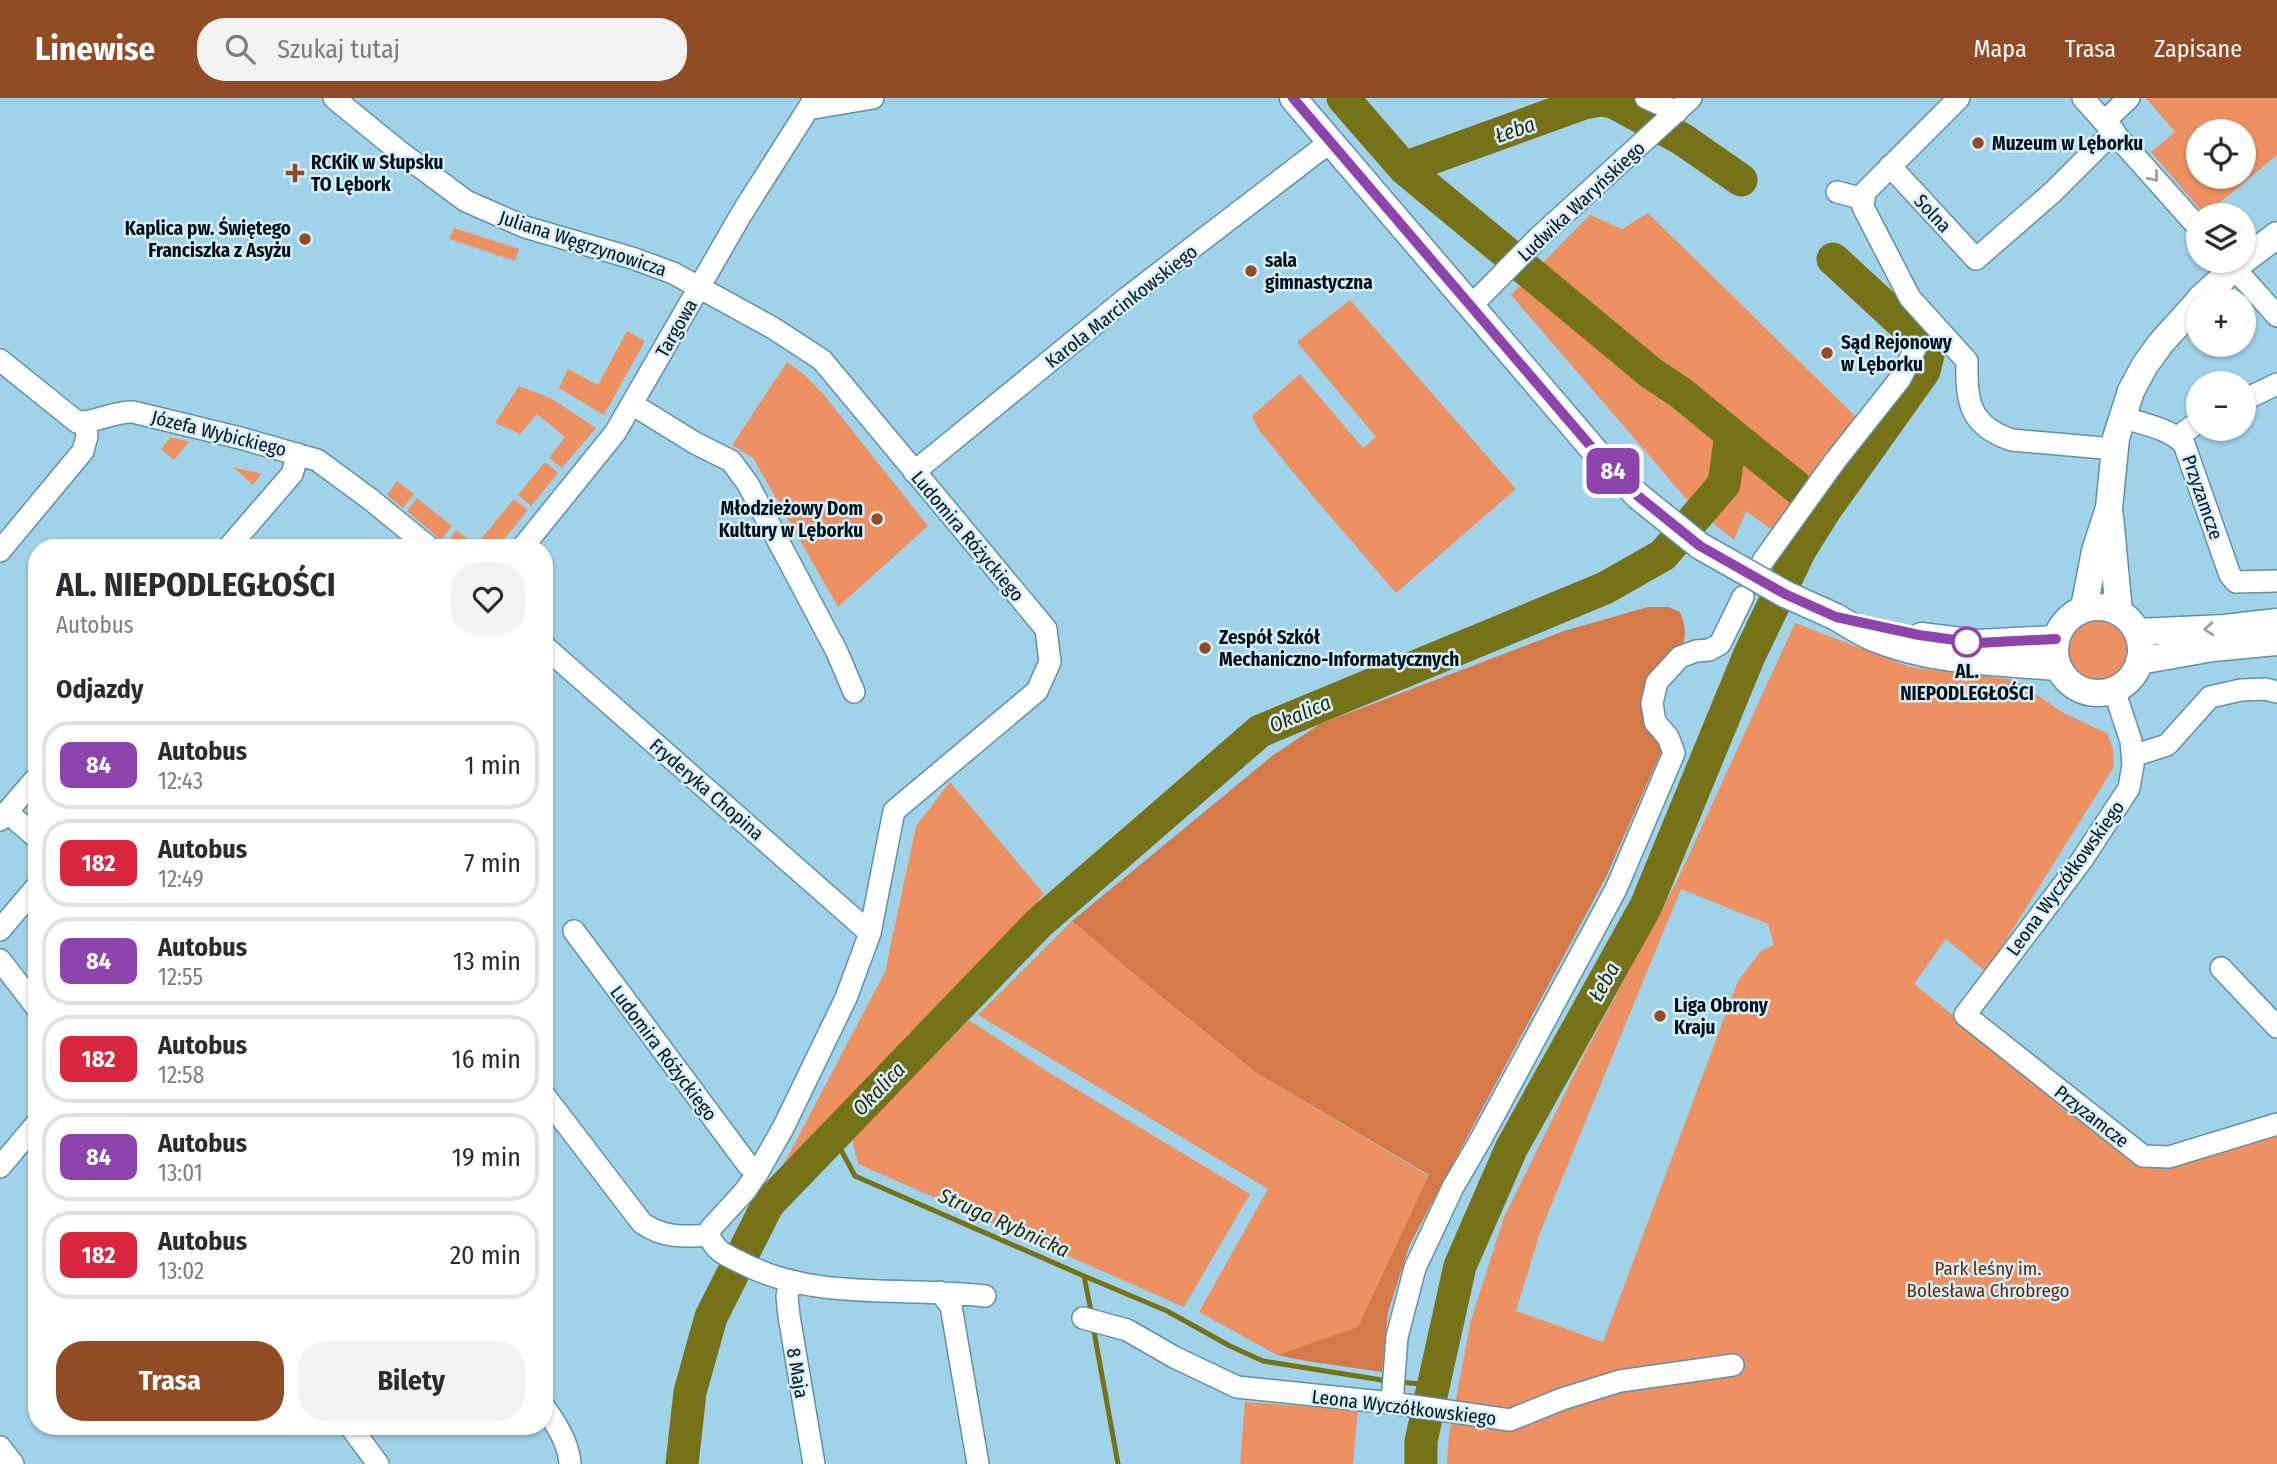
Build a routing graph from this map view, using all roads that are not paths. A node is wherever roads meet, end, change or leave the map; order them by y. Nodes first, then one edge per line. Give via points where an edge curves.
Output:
1 (334, 98) edge
2 (873, 98) edge
3 (1293, 98) edge
4 (1646, 98) edge
5 (2083, 98) edge
6 (2129, 98) edge
7 (1951, 100) edge
8 (812, 104) edge
9 (1673, 115) edge
10 (2110, 126) junction
11 (1330, 142) junction
12 (1889, 166) junction
13 (1837, 192) dead end
14 (1865, 196) junction
15 (2186, 213) edge
16 (2277, 234) edge
17 (2256, 249) edge
18 (2226, 273) edge
19 (2245, 273) edge
20 (699, 286) junction
21 (2212, 287) edge
22 (1472, 306) junction
23 (2186, 316) edge
24 (2277, 316) edge
25 (1915, 349) dead end
26 (0, 360) edge
27 (2277, 384) edge
28 (2256, 394) edge
29 (632, 404) junction
30 (2122, 417) junction
31 (85, 422) junction
32 (2186, 431) edge
33 (2178, 437) junction
34 (2114, 449) junction
35 (298, 454) junction
36 (914, 472) junction
37 (2109, 508) junction
38 (236, 539) edge
39 (419, 539) edge
40 (529, 539) edge
41 (0, 551) edge
42 (1763, 561) dead end
43 (2277, 581) edge
44 (1743, 597) dead end
45 (2084, 608) junction
46 (2119, 612) junction
47 (1836, 617) junction
48 (2277, 622) edge
49 (2137, 632) junction
50 (2056, 639) junction
51 (2277, 642) edge
52 (553, 654) edge
53 (2139, 662) junction
54 (2058, 667) junction
55 (2114, 690) junction
56 (854, 692) dead end
57 (2277, 692) edge
58 (2133, 756) junction
59 (28, 787) edge
60 (3, 816) edge
61 (28, 832) edge
62 (28, 897) edge
63 (0, 930) edge
64 (574, 931) dead end
65 (870, 933) junction
66 (0, 960) edge
67 (2221, 968) dead end
68 (28, 996) edge
69 (1965, 1015) joint
70 (2277, 1027) edge
71 (553, 1107) edge
72 (2277, 1124) edge
73 (28, 1134) edge
74 (0, 1167) edge
75 (758, 1172) junction
76 (709, 1235) junction
77 (790, 1281) junction
78 (940, 1292) junction
79 (985, 1296) dead end
80 (1092, 1321) dead end
81 (1733, 1365) dead end
82 (1393, 1388) junction
83 (553, 1418) edge
84 (357, 1435) edge
85 (0, 1447) edge
86 (13, 1464) edge
87 (378, 1464) edge
88 (570, 1464) edge
89 (814, 1464) edge
90 (978, 1464) edge

1 - 20 street, Juliana Węgrzynowicza via 466,201 525,227 632,258
2 - 8 street
3 - 11 main road
4 - 9 street
5 - 10 street
6 - 10 street
7 - 12 street
8 - 20 street, Targowa
9 - 22 street, Ludwika Waryńskiego
10 - 12 street, Solna via 2053,192 1976,259
10 -> 15 street
11 - 22 main road
11 - 36 street, Karola Marcinkowskiego
12 - 14 street
13 - 14 street
14 - 34 street via 1863,207 1910,299 1967,361 1966,385 1979,422 2012,440
16 - 17 main road
18 - 21 main road
19 - 24 street
20 - 29 street, Targowa
20 - 36 street, Ludomira Różyckiego via 822,360
22 - 47 main road, bridge via 1638,496 1700,546
23 - 30 main road via 2145,365
25 - 42 street via 1900,379
26 - 31 street via 68,416
27 - 28 street
29 - 40 street, Targowa via 615,433
29 - 56 street via 731,461 748,484
30 - 33 street, Przyzamcze
30 - 34 main road
31 - 35 street, Józefa Wybickiego via 133,412
31 - 41 street via 83,451
32 - 33 street
33 - 43 street, Przyzamcze via 2189,452 2230,575 2236,582
34 - 37 main road
35 - 38 street via 292,474
35 - 39 street, Józefa Wybickiego via 335,472
36 - 65 street, Ludomira Różyckiego via 1046,629 1050,662 1037,691 894,811
37 - 45 main road
37 - 46 main road
44 - 82 street via 1720,644 1680,657 1657,682 1652,703 1655,722 1674,753 1616,889 1453,1187 1415,1268 1397,1337
45 - 46 main road
45 - 50 main road via 2061,626
46 - 49 main road
47 - 50 main road via 1977,643
47 - 54 main road via 1874,638 1909,649 1958,660
48 -> 49 main road
49 - 53 main road
50 - 54 main road
51 - 53 main road
52 - 65 street, Fryderyka Chopina
53 - 55 main road via 2134,674
54 - 55 main road via 2067,681 2081,690
55 - 58 street, Leona Wyczółkowskiego
57 - 58 street via 2241,690 2210,697 2167,745
58 - 69 street, Leona Wyczółkowskiego via 2129,788 2115,812
59 - 60 street
60 - 61 street
62 - 63 street
64 - 75 street, Ludomira Różyckiego via 748,1165
65 - 75 street via 845,998
66 - 68 street
67 - 70 street
69 - 72 street, Przyzamcze via 2143,1156 2169,1157
71 - 76 street via 642,1223 666,1235
73 - 74 street
75 - 76 street
76 - 77 street via 713,1246 728,1256
77 - 78 street via 845,1289
77 - 89 street, 8 Maja via 789,1316
78 - 79 street
78 - 90 street via 951,1306
80 - 82 street, Leona Wyczółkowskiego via 1127,1330 1237,1387
81 - 82 street, Leona Wyczółkowskiego via 1620,1381 1510,1420 1461,1413
83 - 88 street
84 - 87 street
85 - 86 street

